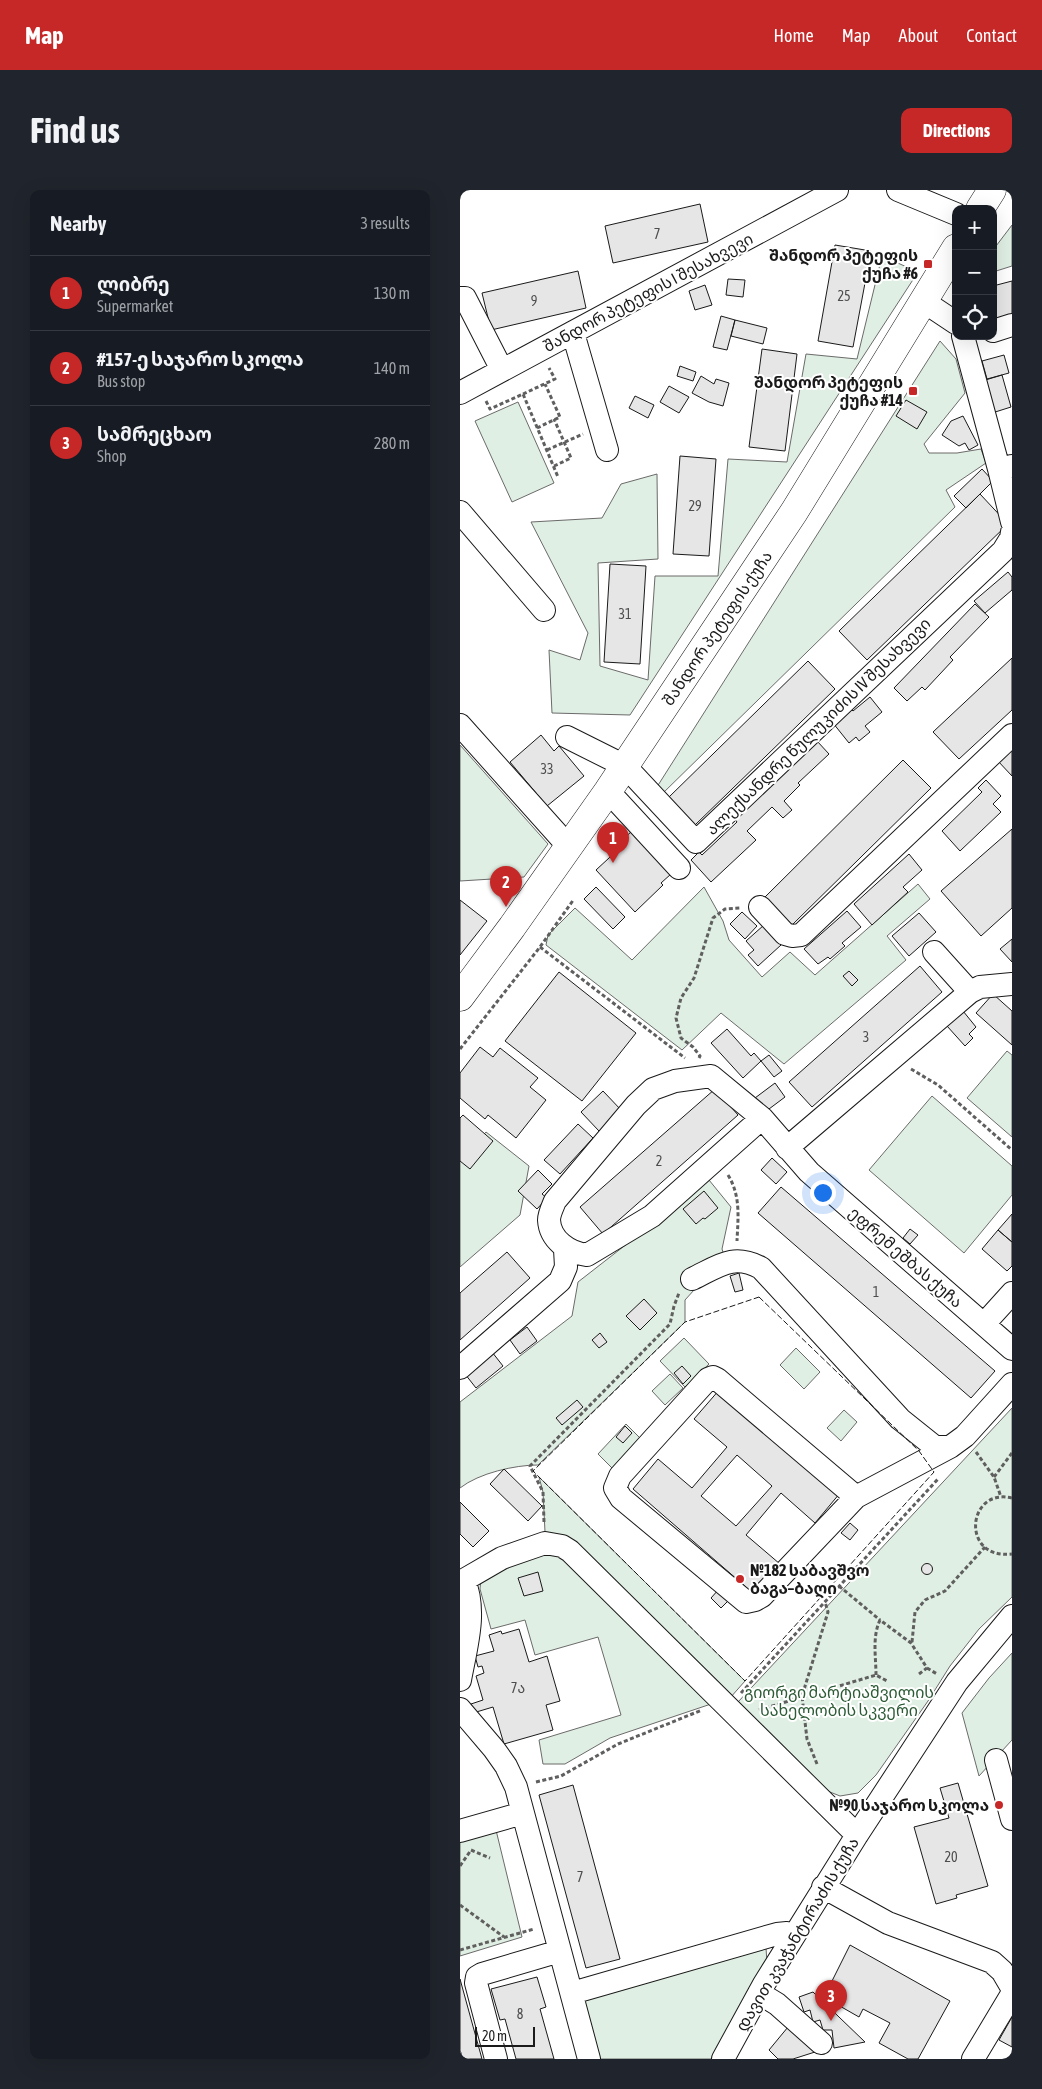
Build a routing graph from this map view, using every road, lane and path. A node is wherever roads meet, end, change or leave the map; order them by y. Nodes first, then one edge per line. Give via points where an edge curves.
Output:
1 (837, 190) edge
2 (898, 190) edge
3 (992, 190) edge
4 (983, 205) edge
5 (952, 212) edge
6 (955, 250) edge
7 (460, 298) edge
8 (923, 301) junction
9 (952, 324) edge
10 (1012, 325) edge
11 (997, 330) edge
12 (573, 333) junction
13 (966, 340) edge
14 (538, 351) junction
15 (502, 370) junction
16 (544, 384) junction
17 (469, 388) edge
18 (523, 394) junction
19 (554, 419) junction
20 (600, 426) junction
21 (537, 428) junction
22 (564, 442) junction
23 (547, 450) junction
24 (607, 450) dead end
25 (554, 466) junction
26 (1006, 468) edge
27 (558, 477) dead end
28 (460, 512) edge
29 (1012, 522) edge
30 (1012, 532) edge
31 (544, 610) dead end
32 (460, 724) edge
33 (1012, 735) edge
34 (567, 737) dead end
35 (625, 766) junction
36 (608, 791) junction
37 (569, 846) junction
38 (679, 868) dead end
39 (574, 899) dead end
40 (760, 907) joint
41 (540, 947) junction
42 (934, 952) dead end
43 (1012, 984) edge
44 (970, 992) junction
45 (460, 997) edge
46 (460, 1049) edge
47 (893, 1058) junction
48 (688, 1060) dead end
49 (703, 1071) junction
50 (762, 1118) junction
51 (787, 1148) junction
52 (1012, 1150) edge
53 (714, 1161) junction
54 (565, 1249) junction
55 (737, 1260) junction
56 (692, 1279) joint
57 (1012, 1293) edge
58 (984, 1324) junction
59 (1012, 1349) edge
60 (460, 1368) edge
61 (1012, 1384) edge
62 (957, 1442) junction
63 (1012, 1453) edge
64 (994, 1477) junction
65 (856, 1497) junction
66 (1001, 1497) junction
67 (1012, 1498) edge
68 (545, 1543) junction
69 (985, 1548) junction
70 (1012, 1554) edge
71 (461, 1579) edge
72 (839, 1586) junction
73 (825, 1601) junction
74 (1012, 1616) edge
75 (880, 1620) junction
76 (912, 1643) junction
77 (919, 1674) dead end
78 (876, 1675) junction
79 (460, 1680) edge
80 (887, 1681) dead end
81 (802, 1696) junction
82 (460, 1709) edge
83 (729, 1709) junction
84 (996, 1760) dead end
85 (818, 1768) dead end
86 (516, 1787) junction
87 (523, 1813) junction
88 (1012, 1818) edge
89 (460, 1831) edge
90 (856, 1835) junction
91 (471, 1850) dead end
92 (490, 1858) dead end
93 (823, 1887) junction
94 (460, 1905) edge
95 (553, 1924) junction
96 (504, 1937) junction
97 (793, 1937) junction
98 (460, 1950) edge
99 (560, 1951) junction
100 (1012, 1988) edge
101 (572, 1993) junction
102 (759, 1993) junction
103 (1012, 1994) edge
104 (821, 2043) dead end
105 (496, 2059) edge
106 (589, 2059) edge
107 (723, 2059) edge
108 (973, 2059) edge

1 - 12 street, შანდორ პეტეფის I შესახვევი
2 - 5 street
3 - 4 main road
6 - 8 main road, შანდორ პეტეფის ქუჩა
7 - 15 street via 465,298
8 - 9 street
8 - 35 main road, შანდორ პეტეფის ქუჩა via 794,512
10 - 11 street
12 - 14 street, შანდორ პეტეფის I შესახვევი
12 - 20 street
13 - 26 street
14 - 15 street, შანდორ პეტეფის I შესახვევი
14 - 16 path via 555,379
15 - 17 street, შანდორ პეტეფის I შესახვევი
16 - 18 path
16 - 19 path via 560,417
17 - 18 path via 490,409
18 - 21 path
19 - 21 path
19 - 22 path
20 - 22 path
20 - 24 street
21 - 23 path
22 - 23 path
22 - 25 path via 571,458
23 - 25 path
25 - 27 path
26 - 29 street
28 - 31 street
30 - 35 street, ალექსანდრე წულუკიძის IV შესახვევი via 1003,550 696,842
32 - 37 street
33 - 40 street via 801,935 785,934
34 - 35 street, ალექსანდრე წულუკიძის IV შესახვევი
35 - 36 main road, შანდორ პეტეფის ქუჩა
36 - 37 main road, შანდორ პეტეფის ქუჩა
36 - 38 street
37 - 45 main road, შანდორ პეტეფის ქუჩა
39 - 41 path
40 - 49 path via 724,909 713,918 694,978 681,998 676,1018 680,1038 700,1056
41 - 46 path
41 - 48 path
42 - 44 street
43 - 44 street via 980,987
44 - 47 street
47 - 51 street
47 - 52 path via 938,1086
49 - 50 street, ეფრემ ეშბას ქუჩა
49 - 54 street via 653,1089 555,1201 549,1219 552,1231
50 - 51 street, ეფრემ ეშბას ქუჩა
50 - 53 street
51 - 58 street, ეფრემ ეშბას ქუჩა via 808,1172
53 - 54 street via 652,1216 587,1256
53 - 55 path via 733,1184 738,1200
54 - 60 street via 566,1267 560,1281
55 - 56 street
55 - 62 street via 751,1262 761,1268 900,1419 935,1447
56 - 68 path via 680,1292 670,1324 530,1466 543,1492
57 - 58 street
58 - 59 street, ეფრემ ეშბას ქუჩა
61 - 62 street
62 - 64 path
62 - 65 street
62 - 72 path via 947,1470
63 - 64 path
64 - 66 path
65 - 65 street via 713,1377 620,1476 615,1488 621,1498 746,1602 762,1596
66 - 67 path
66 - 69 path via 984,1505 975,1522 979,1540
68 - 71 street via 502,1558
68 - 83 street via 570,1551
69 - 70 path via 993,1553
69 - 76 path via 945,1591 925,1600 915,1612
71 - 79 street via 469,1593 471,1608
72 - 73 path
72 - 75 path
73 - 81 path via 828,1612
73 - 83 path
74 - 90 street, დავით კვაჭანტირაძის ქუჩა via 954,1686
75 - 76 path
75 - 78 path via 875,1647
76 - 77 path via 927,1668
78 - 80 path
78 - 81 path
81 - 83 path
81 - 85 path via 807,1739
82 - 86 street via 494,1749
83 - 86 path via 618,1744 561,1776
83 - 90 street
84 - 88 street
86 - 87 street
87 - 89 street
87 - 95 street
90 - 93 street, დავით კვაჭანტირაძის ქუჩა
91 - 92 path
93 - 97 street, დავით კვაჭანტირაძის ქუჩა
93 - 100 street via 888,1923 992,1962
94 - 96 path
95 - 96 path
95 - 99 street
96 - 98 path
97 - 101 street via 786,1933 778,1934
97 - 102 street, დავით კვაჭანტირაძის ქუჩა
99 - 101 street
99 - 105 street via 476,1977
101 - 106 street
102 - 104 street via 777,2004
102 - 107 street, დავით კვაჭანტირაძის ქუჩა
103 - 108 street

